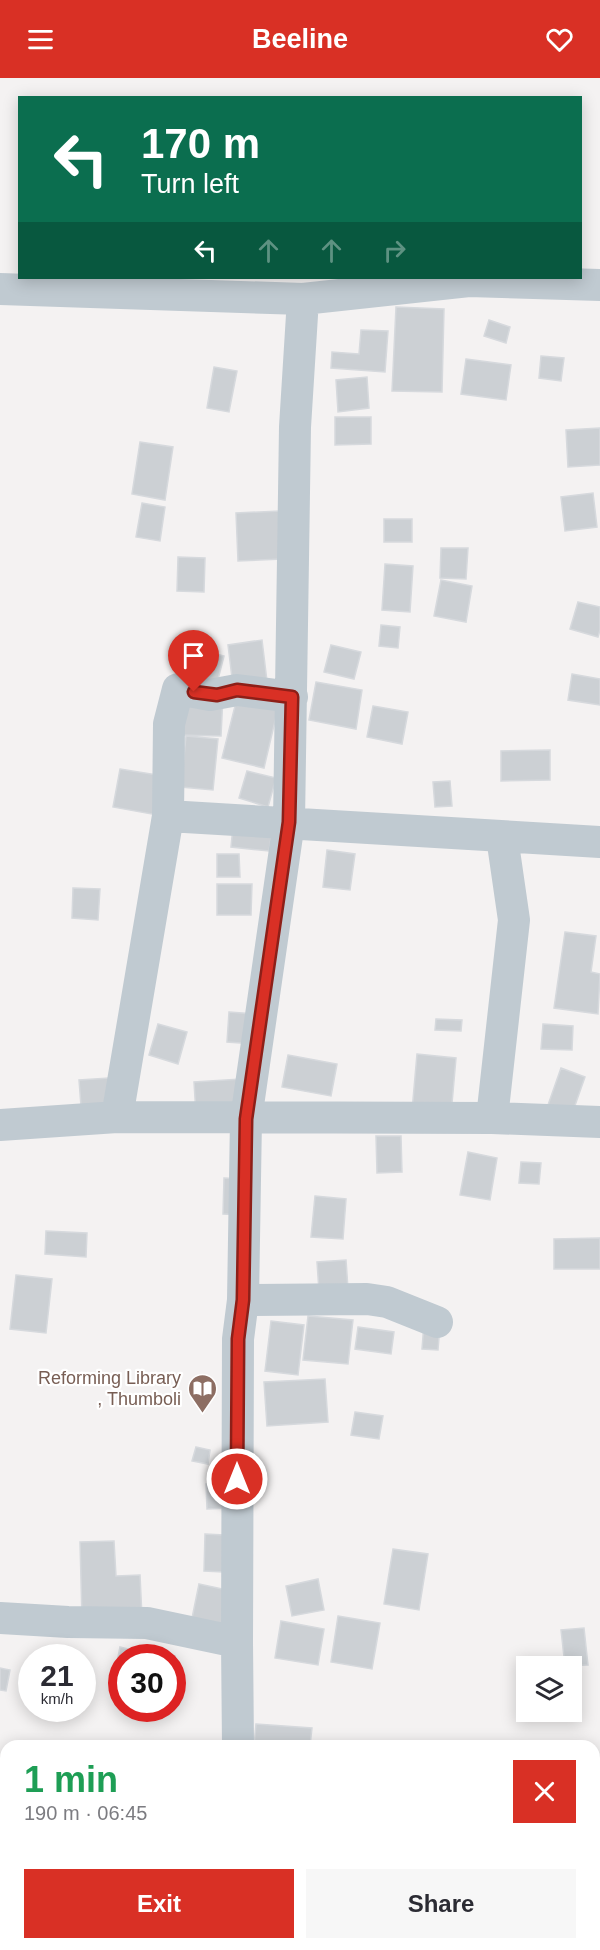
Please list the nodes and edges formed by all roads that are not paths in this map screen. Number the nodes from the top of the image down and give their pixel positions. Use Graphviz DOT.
graph roads {
  1 [pos="600,285"];
  2 [pos="0,289"];
  3 [pos="303,299"];
  4 [pos="292,697"];
  5 [pos="168,816"];
  6 [pos="289,822"];
  7 [pos="502,837"];
  8 [pos="600,842"];
  9 [pos="117,1118"];
  10 [pos="492,1118"];
  11 [pos="246,1119"];
  12 [pos="600,1122"];
  13 [pos="0,1125"];
  14 [pos="243,1300"];
  15 [pos="437,1322"];
  16 [pos="0,1618"];
  17 [pos="237,1642"];
  18 [pos="238,1740"];
  1 -- 3 [label="street"];
  2 -- 3 [label="street"];
  3 -- 4 [label="street"];
  4 -- 5 [label="street"];
  4 -- 6 [label="street"];
  5 -- 6 [label="street"];
  5 -- 9 [label="street"];
  6 -- 7 [label="street"];
  6 -- 11 [label="street"];
  7 -- 8 [label="street"];
  7 -- 10 [label="street"];
  9 -- 11 [label="street"];
  9 -- 13 [label="street"];
  10 -- 11 [label="street"];
  10 -- 12 [label="street"];
  11 -- 14 [label="street"];
  14 -- 15 [label="street"];
  14 -- 17 [label="street"];
  16 -- 17 [label="street"];
  17 -- 18 [label="street"];
}
